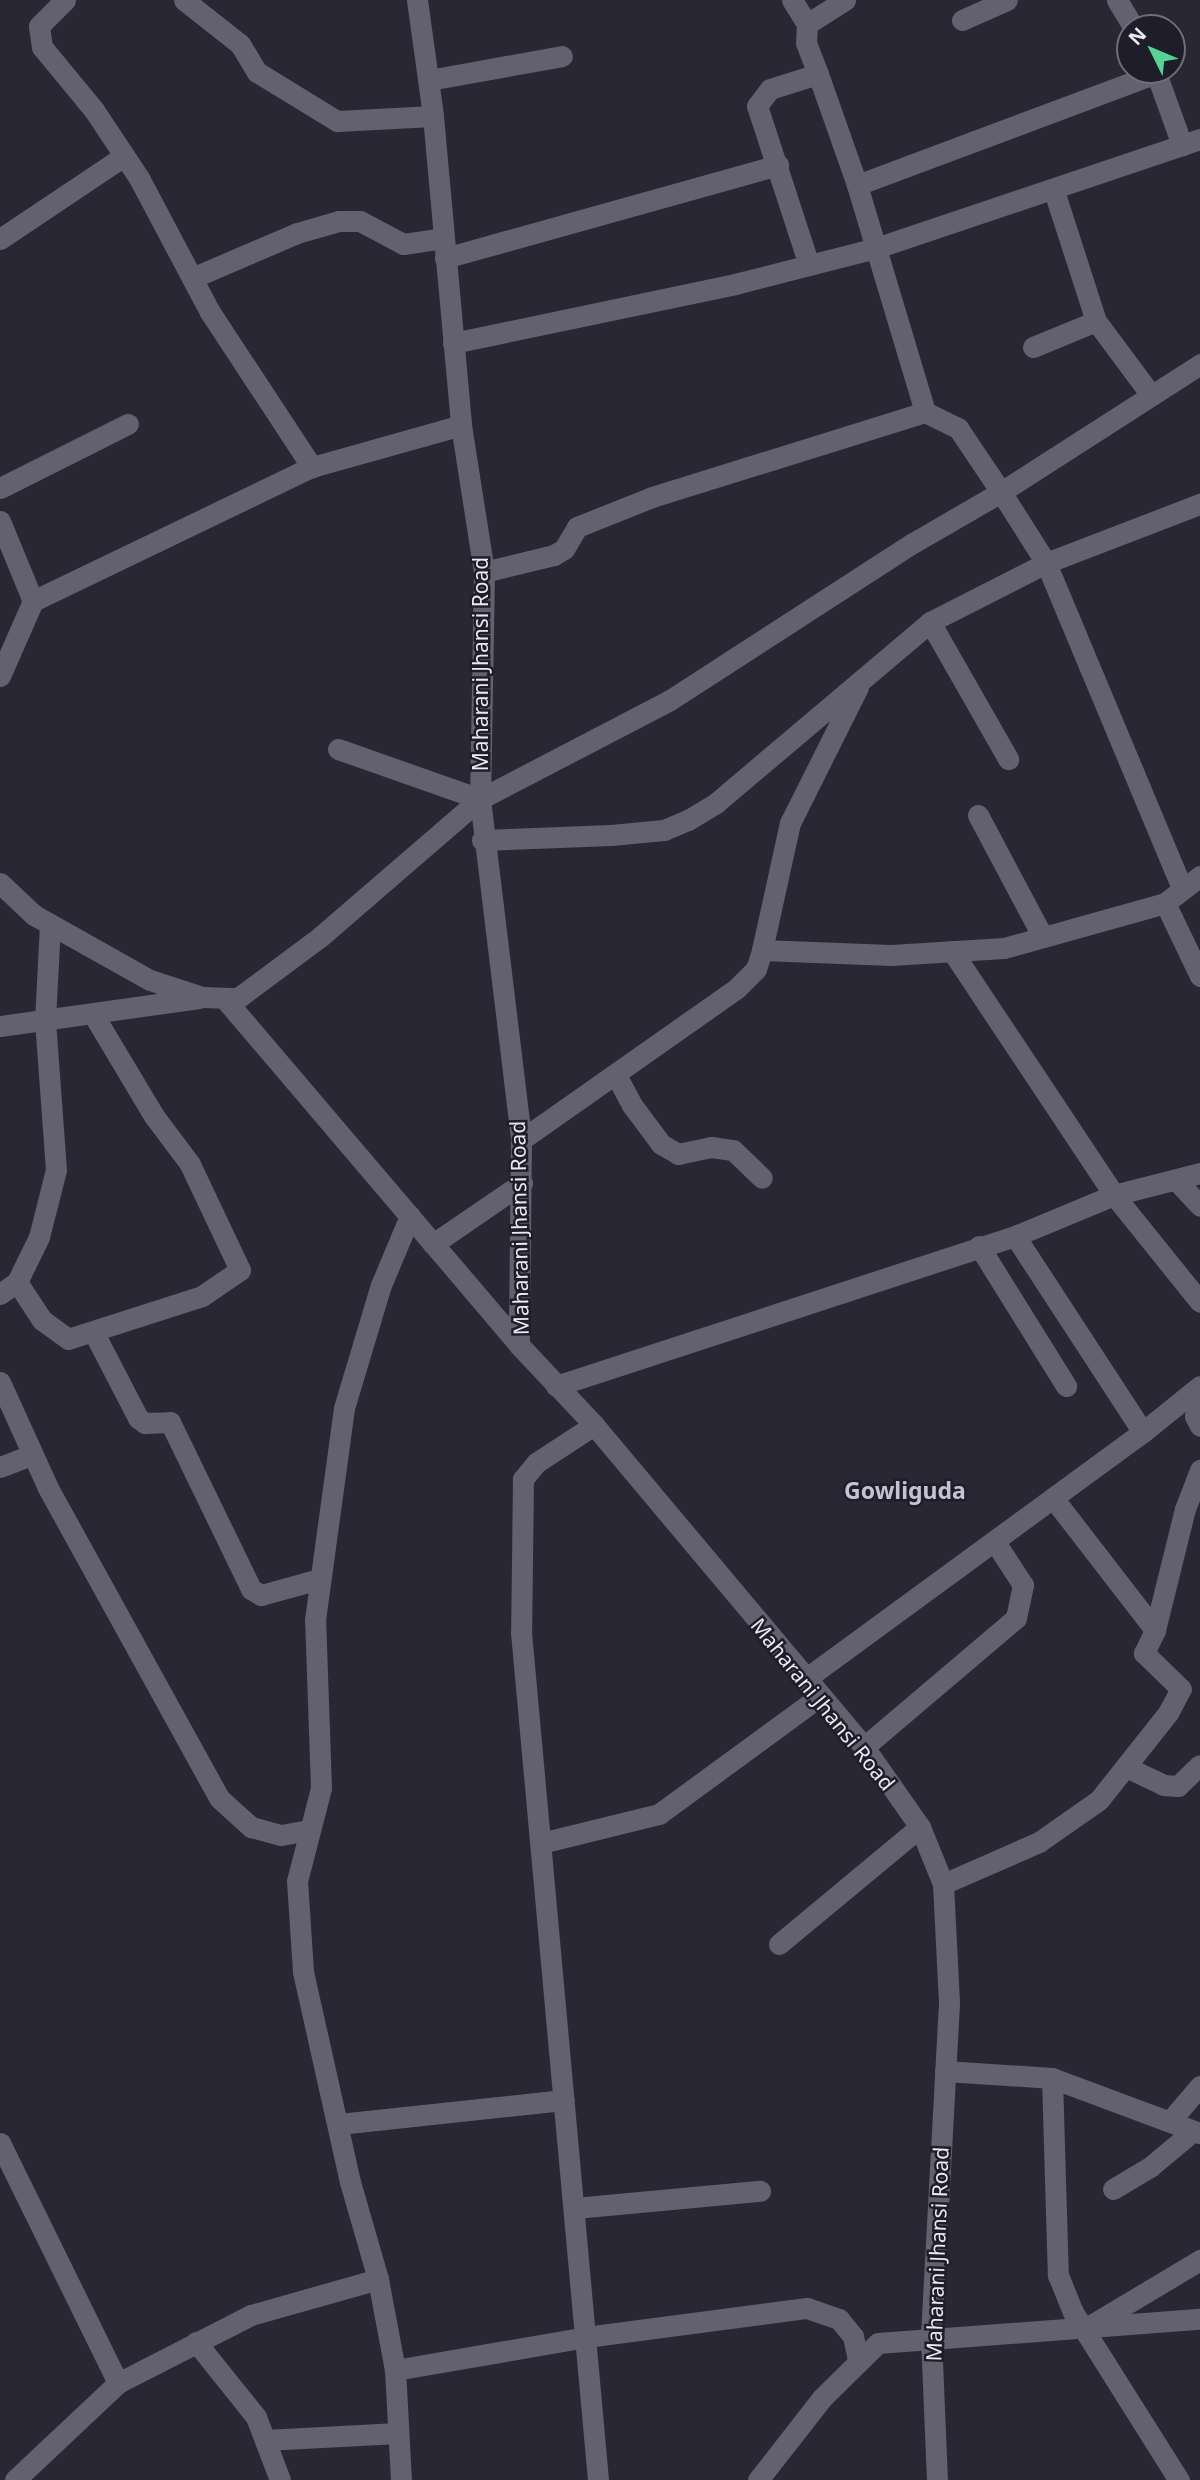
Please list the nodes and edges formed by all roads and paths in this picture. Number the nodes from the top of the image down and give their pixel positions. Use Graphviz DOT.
graph roads {
  1 [pos="65,0"];
  2 [pos="184,0"];
  3 [pos="417,0"];
  4 [pos="792,0"];
  5 [pos="1007,0"];
  6 [pos="842,1"];
  7 [pos="962,20"];
  8 [pos="807,24"];
  9 [pos="562,56"];
  10 [pos="818,74"];
  11 [pos="429,80"];
  12 [pos="1122,84"];
  13 [pos="1162,84"];
  14 [pos="433,117"];
  15 [pos="1191,142"];
  16 [pos="124,156"];
  17 [pos="778,165"];
  18 [pos="857,185"];
  19 [pos="1054,191"];
  20 [pos="0,239"];
  21 [pos="444,248"];
  22 [pos="876,248"];
  23 [pos="809,265"];
  24 [pos="192,278"];
  25 [pos="1096,321"];
  26 [pos="453,343"];
  27 [pos="1033,347"];
  28 [pos="1200,364"];
  29 [pos="1151,395"];
  30 [pos="925,412"];
  31 [pos="128,424"];
  32 [pos="461,425"];
  33 [pos="312,467"];
  34 [pos="0,488"];
  35 [pos="1001,492"];
  36 [pos="1200,504"];
  37 [pos="0,521"];
  38 [pos="1046,563"];
  39 [pos="484,572"];
  40 [pos="33,601"];
  41 [pos="930,622"];
  42 [pos="0,676"];
  43 [pos="862,679"];
  44 [pos="338,750"];
  45 [pos="1008,759"];
  46 [pos="480,799"];
  47 [pos="978,815"];
  48 [pos="482,840"];
  49 [pos="1191,882"];
  50 [pos="0,883"];
  51 [pos="1165,903"];
  52 [pos="50,924"];
  53 [pos="1043,937"];
  54 [pos="762,950"];
  55 [pos="952,951"];
  56 [pos="1200,976"];
  57 [pos="201,997"];
  58 [pos="225,998"];
  59 [pos="93,1014"];
  60 [pos="45,1020"];
  61 [pos="0,1026"];
  62 [pos="617,1075"];
  63 [pos="521,1140"];
  64 [pos="1200,1173"];
  65 [pos="762,1178"];
  66 [pos="1177,1181"];
  67 [pos="522,1183"];
  68 [pos="1114,1195"];
  69 [pos="1200,1206"];
  70 [pos="410,1216"];
  71 [pos="1016,1236"];
  72 [pos="433,1244"];
  73 [pos="979,1246"];
  74 [pos="9,1288"];
  75 [pos="1200,1302"];
  76 [pos="94,1333"];
  77 [pos="519,1345"];
  78 [pos="0,1382"];
  79 [pos="1200,1385"];
  80 [pos="556,1386"];
  81 [pos="1066,1386"];
  82 [pos="1200,1404"];
  83 [pos="594,1425"];
  84 [pos="1200,1426"];
  85 [pos="1143,1432"];
  86 [pos="32,1455"];
  87 [pos="0,1467"];
  88 [pos="1200,1470"];
  89 [pos="1054,1498"];
  90 [pos="995,1542"];
  91 [pos="319,1578"];
  92 [pos="1155,1630"];
  93 [pos="804,1680"];
  94 [pos="820,1696"];
  95 [pos="864,1747"];
  96 [pos="1200,1765"];
  97 [pos="1126,1767"];
  98 [pos="920,1827"];
  99 [pos="310,1830"];
  100 [pos="541,1843"];
  101 [pos="943,1884"];
  102 [pos="779,1944"];
  103 [pos="946,2071"];
  104 [pos="1052,2077"];
  105 [pos="1200,2086"];
  106 [pos="564,2100"];
  107 [pos="1170,2121"];
  108 [pos="339,2124"];
  109 [pos="1196,2133"];
  110 [pos="0,2143"];
  111 [pos="1113,2189"];
  112 [pos="760,2191"];
  113 [pos="575,2208"];
  114 [pos="1200,2259"];
  115 [pos="378,2279"];
  116 [pos="1200,2319"];
  117 [pos="1083,2330"];
  118 [pos="931,2336"];
  119 [pos="586,2337"];
  120 [pos="196,2342"];
  121 [pos="858,2359"];
  122 [pos="395,2371"];
  123 [pos="118,2383"];
  124 [pos="398,2434"];
  125 [pos="265,2440"];
  126 [pos="15,2480"];
  127 [pos="280,2480"];
  128 [pos="401,2480"];
  129 [pos="598,2480"];
  130 [pos="758,2480"];
  131 [pos="937,2480"];
  132 [pos="1179,2480"];
  1 -- 16 [label="street"];
  2 -- 14 [label="street"];
  3 -- 11 [label="street, Maharani Jhansi Road"];
  4 -- 8 [label="street"];
  5 -- 7 [label="street"];
  6 -- 8 [label="street"];
  8 -- 10 [label="street"];
  9 -- 11 [label="street"];
  10 -- 17 [label="street"];
  10 -- 18 [label="street"];
  11 -- 14 [label="street, Maharani Jhansi Road"];
  12 -- 18 [label="street"];
  13 -- 15 [label="street"];
  14 -- 21 [label="street, Maharani Jhansi Road"];
  15 -- 19 [label="street"];
  16 -- 20 [label="street"];
  16 -- 24 [label="street"];
  17 -- 21 [label="street"];
  17 -- 23 [label="street"];
  18 -- 22 [label="street"];
  19 -- 22 [label="street"];
  19 -- 25 [label="street"];
  21 -- 24 [label="street"];
  21 -- 26 [label="street, Maharani Jhansi Road"];
  22 -- 23 [label="street"];
  22 -- 30 [label="street"];
  23 -- 26 [label="street"];
  24 -- 33 [label="street"];
  25 -- 27 [label="street"];
  25 -- 29 [label="street"];
  26 -- 32 [label="street, Maharani Jhansi Road"];
  28 -- 29 [label="street"];
  29 -- 35 [label="street"];
  30 -- 35 [label="street"];
  30 -- 39 [label="street"];
  31 -- 34 [label="street"];
  32 -- 33 [label="street"];
  32 -- 39 [label="street, Maharani Jhansi Road"];
  33 -- 40 [label="street"];
  35 -- 38 [label="street"];
  35 -- 46 [label="street"];
  36 -- 38 [label="street"];
  37 -- 40 [label="street"];
  38 -- 41 [label="street"];
  38 -- 49 [label="street"];
  39 -- 46 [label="street, Maharani Jhansi Road"];
  40 -- 42 [label="street"];
  41 -- 43 [label="street"];
  41 -- 45 [label="street"];
  43 -- 48 [label="street"];
  43 -- 54 [label="street"];
  44 -- 46 [label="street"];
  46 -- 48 [label="street, Maharani Jhansi Road"];
  46 -- 58 [label="street"];
  47 -- 53 [label="street"];
  48 -- 63 [label="street, Maharani Jhansi Road"];
  49 -- 51 [label="street"];
  50 -- 52 [label="street"];
  51 -- 53 [label="street"];
  51 -- 56 [label="street"];
  52 -- 57 [label="street"];
  52 -- 60 [label="street"];
  53 -- 55 [label="street"];
  54 -- 55 [label="street"];
  54 -- 62 [label="street"];
  55 -- 68 [label="street"];
  57 -- 58 [label="street"];
  57 -- 59 [label="street"];
  58 -- 70 [label="street"];
  59 -- 60 [label="street"];
  59 -- 76 [label="street"];
  60 -- 61 [label="street"];
  60 -- 74 [label="street"];
  62 -- 63 [label="street"];
  62 -- 65 [label="street"];
  63 -- 67 [label="street, Maharani Jhansi Road"];
  64 -- 66 [label="street"];
  66 -- 68 [label="street"];
  66 -- 69 [label="street"];
  67 -- 72 [label="street"];
  67 -- 77 [label="street, Maharani Jhansi Road"];
  68 -- 71 [label="street"];
  68 -- 75 [label="street"];
  70 -- 72 [label="street"];
  70 -- 91 [label="street"];
  71 -- 73 [label="street"];
  71 -- 85 [label="street"];
  72 -- 77 [label="street"];
  73 -- 80 [label="street"];
  73 -- 81 [label="street"];
  74 -- 76 [label="street"];
  76 -- 91 [label="street"];
  77 -- 80 [label="street, Maharani Jhansi Road"];
  78 -- 86 [label="street"];
  79 -- 85 [label="street"];
  80 -- 83 [label="street, Maharani Jhansi Road"];
  82 -- 84 [label="street"];
  83 -- 93 [label="street, Maharani Jhansi Road"];
  83 -- 100 [label="street"];
  85 -- 89 [label="street"];
  86 -- 87 [label="street"];
  86 -- 99 [label="street"];
  88 -- 92 [label="street"];
  89 -- 90 [label="street"];
  89 -- 92 [label="street"];
  90 -- 93 [label="street"];
  90 -- 95 [label="street"];
  91 -- 99 [label="street"];
  92 -- 97 [label="street"];
  93 -- 94 [label="street, Maharani Jhansi Road"];
  94 -- 95 [label="street, Maharani Jhansi Road"];
  94 -- 100 [label="street"];
  95 -- 98 [label="street, Maharani Jhansi Road"];
  96 -- 97 [label="street"];
  97 -- 101 [label="street"];
  98 -- 101 [label="street, Maharani Jhansi Road"];
  98 -- 102 [label="street"];
  99 -- 108 [label="street"];
  100 -- 106 [label="street"];
  101 -- 103 [label="street, Maharani Jhansi Road"];
  103 -- 104 [label="street"];
  103 -- 118 [label="street, Maharani Jhansi Road"];
  104 -- 107 [label="street"];
  104 -- 117 [label="street"];
  105 -- 107 [label="street"];
  106 -- 108 [label="street"];
  106 -- 113 [label="street"];
  107 -- 109 [label="street"];
  108 -- 115 [label="street"];
  109 -- 111 [label="street"];
  110 -- 123 [label="street"];
  112 -- 113 [label="street"];
  113 -- 119 [label="street"];
  114 -- 117 [label="street"];
  115 -- 120 [label="street"];
  115 -- 122 [label="street"];
  116 -- 117 [label="street"];
  117 -- 118 [label="street"];
  117 -- 132 [label="street"];
  118 -- 121 [label="street"];
  118 -- 131 [label="street, Maharani Jhansi Road"];
  119 -- 121 [label="street"];
  119 -- 122 [label="street"];
  119 -- 129 [label="street"];
  120 -- 123 [label="street"];
  120 -- 125 [label="street"];
  121 -- 130 [label="street"];
  122 -- 124 [label="street"];
  123 -- 126 [label="street"];
  124 -- 125 [label="street"];
  124 -- 128 [label="street"];
  125 -- 127 [label="street"];
}
